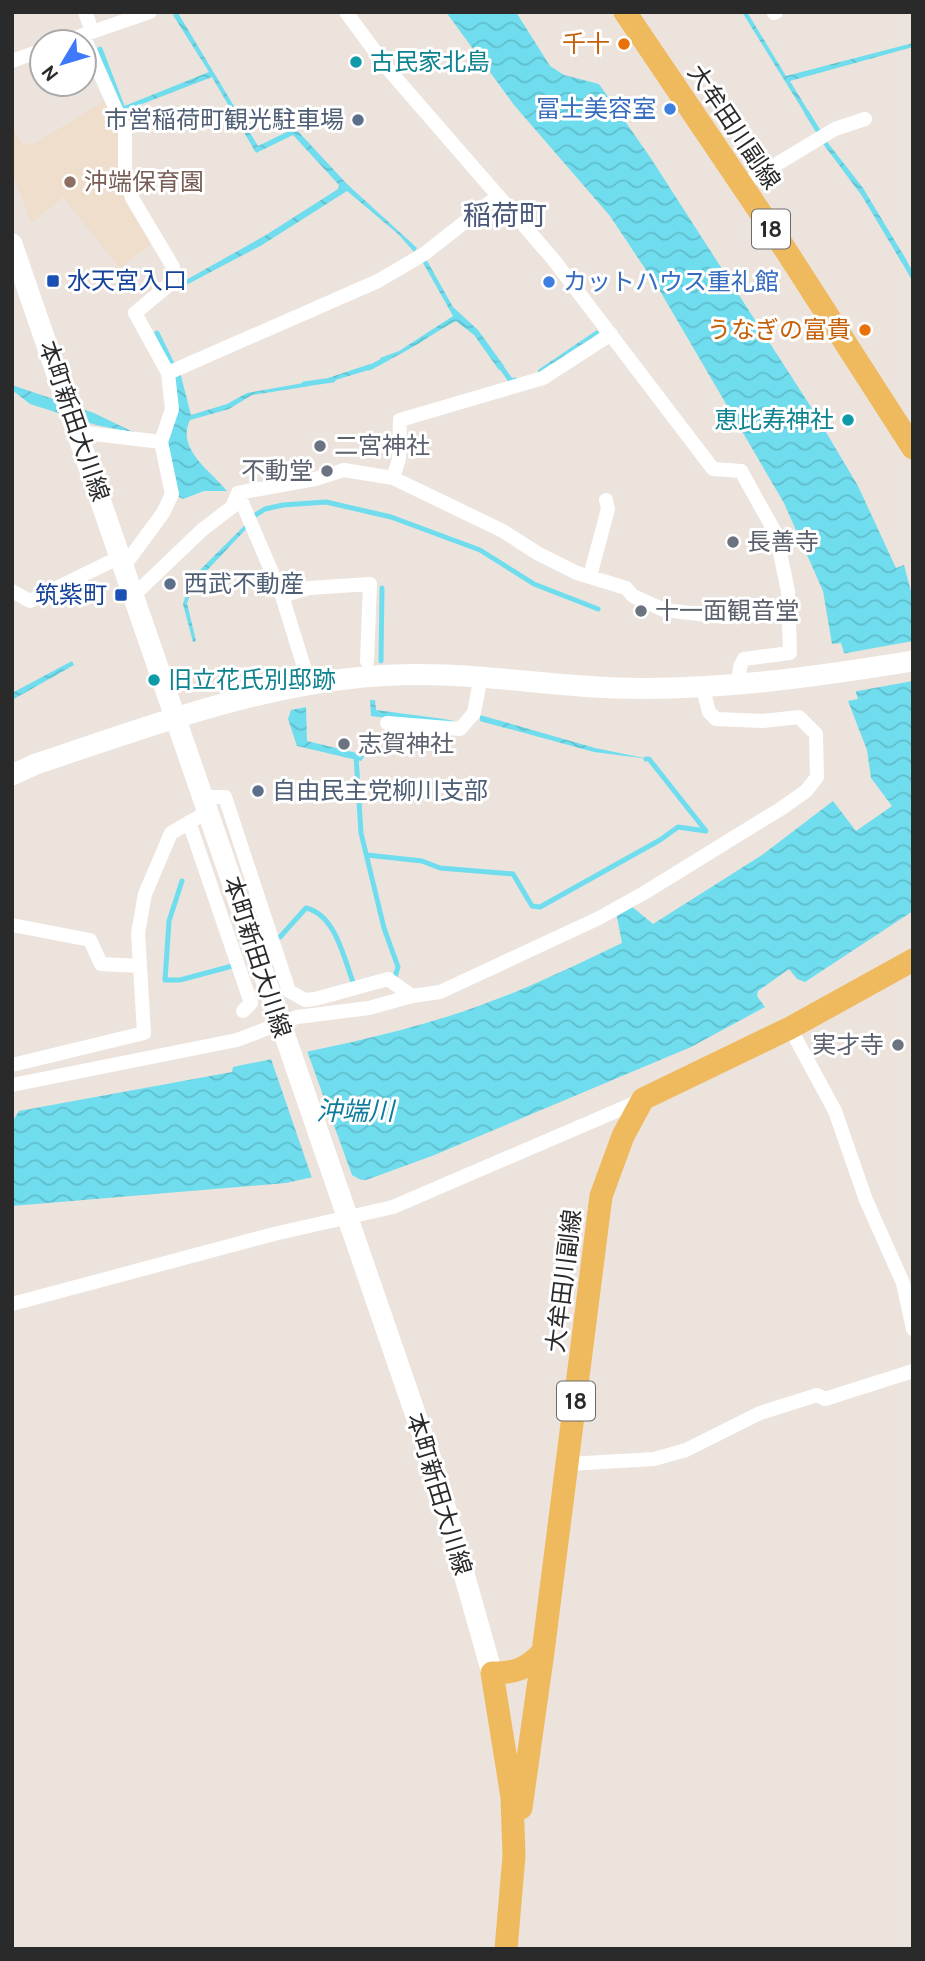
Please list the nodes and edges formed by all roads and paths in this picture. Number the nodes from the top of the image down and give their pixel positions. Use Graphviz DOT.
graph roads {
  1 [pos="150,12"];
  2 [pos="346,12"];
  3 [pos="625,12"];
  4 [pos="98,29"];
  5 [pos="98,61"];
  6 [pos="865,119"];
  7 [pos="742,185"];
  8 [pos="498,196"];
  9 [pos="12,244"];
  10 [pos="611,334"];
  11 [pos="174,370"];
  12 [pos="78,432"];
  13 [pos="161,442"];
  14 [pos="913,447"];
  15 [pos="393,478"];
  16 [pos="238,493"];
  17 [pos="606,500"];
  18 [pos="122,561"];
  19 [pos="590,576"];
  20 [pos="12,591"];
  21 [pos="133,596"];
  22 [pos="282,596"];
  23 [pos="787,611"];
  24 [pos="367,661"];
  25 [pos="913,661"];
  26 [pos="481,676"];
  27 [pos="309,683"];
  28 [pos="738,685"];
  29 [pos="703,689"];
  30 [pos="176,718"];
  31 [pos="387,723"];
  32 [pos="12,775"];
  33 [pos="206,804"];
  34 [pos="188,822"];
  35 [pos="12,925"];
  36 [pos="913,960"];
  37 [pos="140,966"];
  38 [pos="412,996"];
  39 [pos="243,1011"];
  40 [pos="281,1028"];
  41 [pos="790,1028"];
  42 [pos="126,1039"];
  43 [pos="12,1065"];
  44 [pos="77,1073"];
  45 [pos="12,1085"];
  46 [pos="643,1099"];
  47 [pos="346,1210"];
  48 [pos="12,1304"];
  49 [pos="913,1329"];
  50 [pos="913,1371"];
  51 [pos="568,1464"];
  52 [pos="543,1652"];
  53 [pos="492,1673"];
  54 [pos="514,1856"];
  55 [pos="506,1949"];
  1 -- 4 [label="street"];
  2 -- 8 [label="street"];
  3 -- 7 [label="main road, 大牟田川副線 / 18"];
  5 -- 11 [label="street"];
  6 -- 7 [label="street"];
  7 -- 14 [label="main road, 大牟田川副線 / 18"];
  8 -- 10 [label="street"];
  8 -- 11 [label="street"];
  9 -- 12 [label="main road, 本町新田大川線"];
  10 -- 15 [label="street"];
  10 -- 23 [label="street"];
  11 -- 13 [label="street"];
  12 -- 13 [label="street"];
  12 -- 18 [label="main road, 本町新田大川線"];
  13 -- 18 [label="street"];
  15 -- 16 [label="street"];
  15 -- 19 [label="street"];
  16 -- 21 [label="street"];
  16 -- 22 [label="street"];
  17 -- 19 [label="street"];
  18 -- 20 [label="street"];
  18 -- 21 [label="main road, 本町新田大川線"];
  19 -- 23 [label="street"];
  21 -- 30 [label="main road, 本町新田大川線"];
  22 -- 24 [label="street"];
  22 -- 27 [label="street"];
  23 -- 28 [label="street"];
  25 -- 28 [label="main road"];
  26 -- 27 [label="main road"];
  26 -- 29 [label="main road"];
  26 -- 31 [label="street"];
  27 -- 30 [label="main road"];
  28 -- 29 [label="main road"];
  29 -- 38 [label="street"];
  30 -- 32 [label="main road"];
  30 -- 33 [label="main road, 本町新田大川線"];
  33 -- 34 [label="street"];
  33 -- 38 [label="street"];
  33 -- 40 [label="main road, 本町新田大川線"];
  34 -- 37 [label="street"];
  34 -- 39 [label="street"];
  35 -- 37 [label="street"];
  36 -- 41 [label="main road"];
  37 -- 42 [label="street"];
  38 -- 40 [label="street"];
  40 -- 44 [label="street"];
  40 -- 47 [label="main road, 本町新田大川線"];
  41 -- 46 [label="main road"];
  41 -- 49 [label="street"];
  42 -- 43 [label="street"];
  42 -- 44 [label="street"];
  44 -- 45 [label="street"];
  46 -- 47 [label="street"];
  46 -- 51 [label="main road, 大牟田川副線 / 18"];
  47 -- 48 [label="street"];
  47 -- 53 [label="main road, 本町新田大川線"];
  50 -- 51 [label="street"];
  51 -- 52 [label="main road, 大牟田川副線 / 18"];
  52 -- 53 [label="main road"];
  52 -- 54 [label="main road, 大牟田川副線"];
  53 -- 54 [label="main road"];
  54 -- 55 [label="main road"];
}
